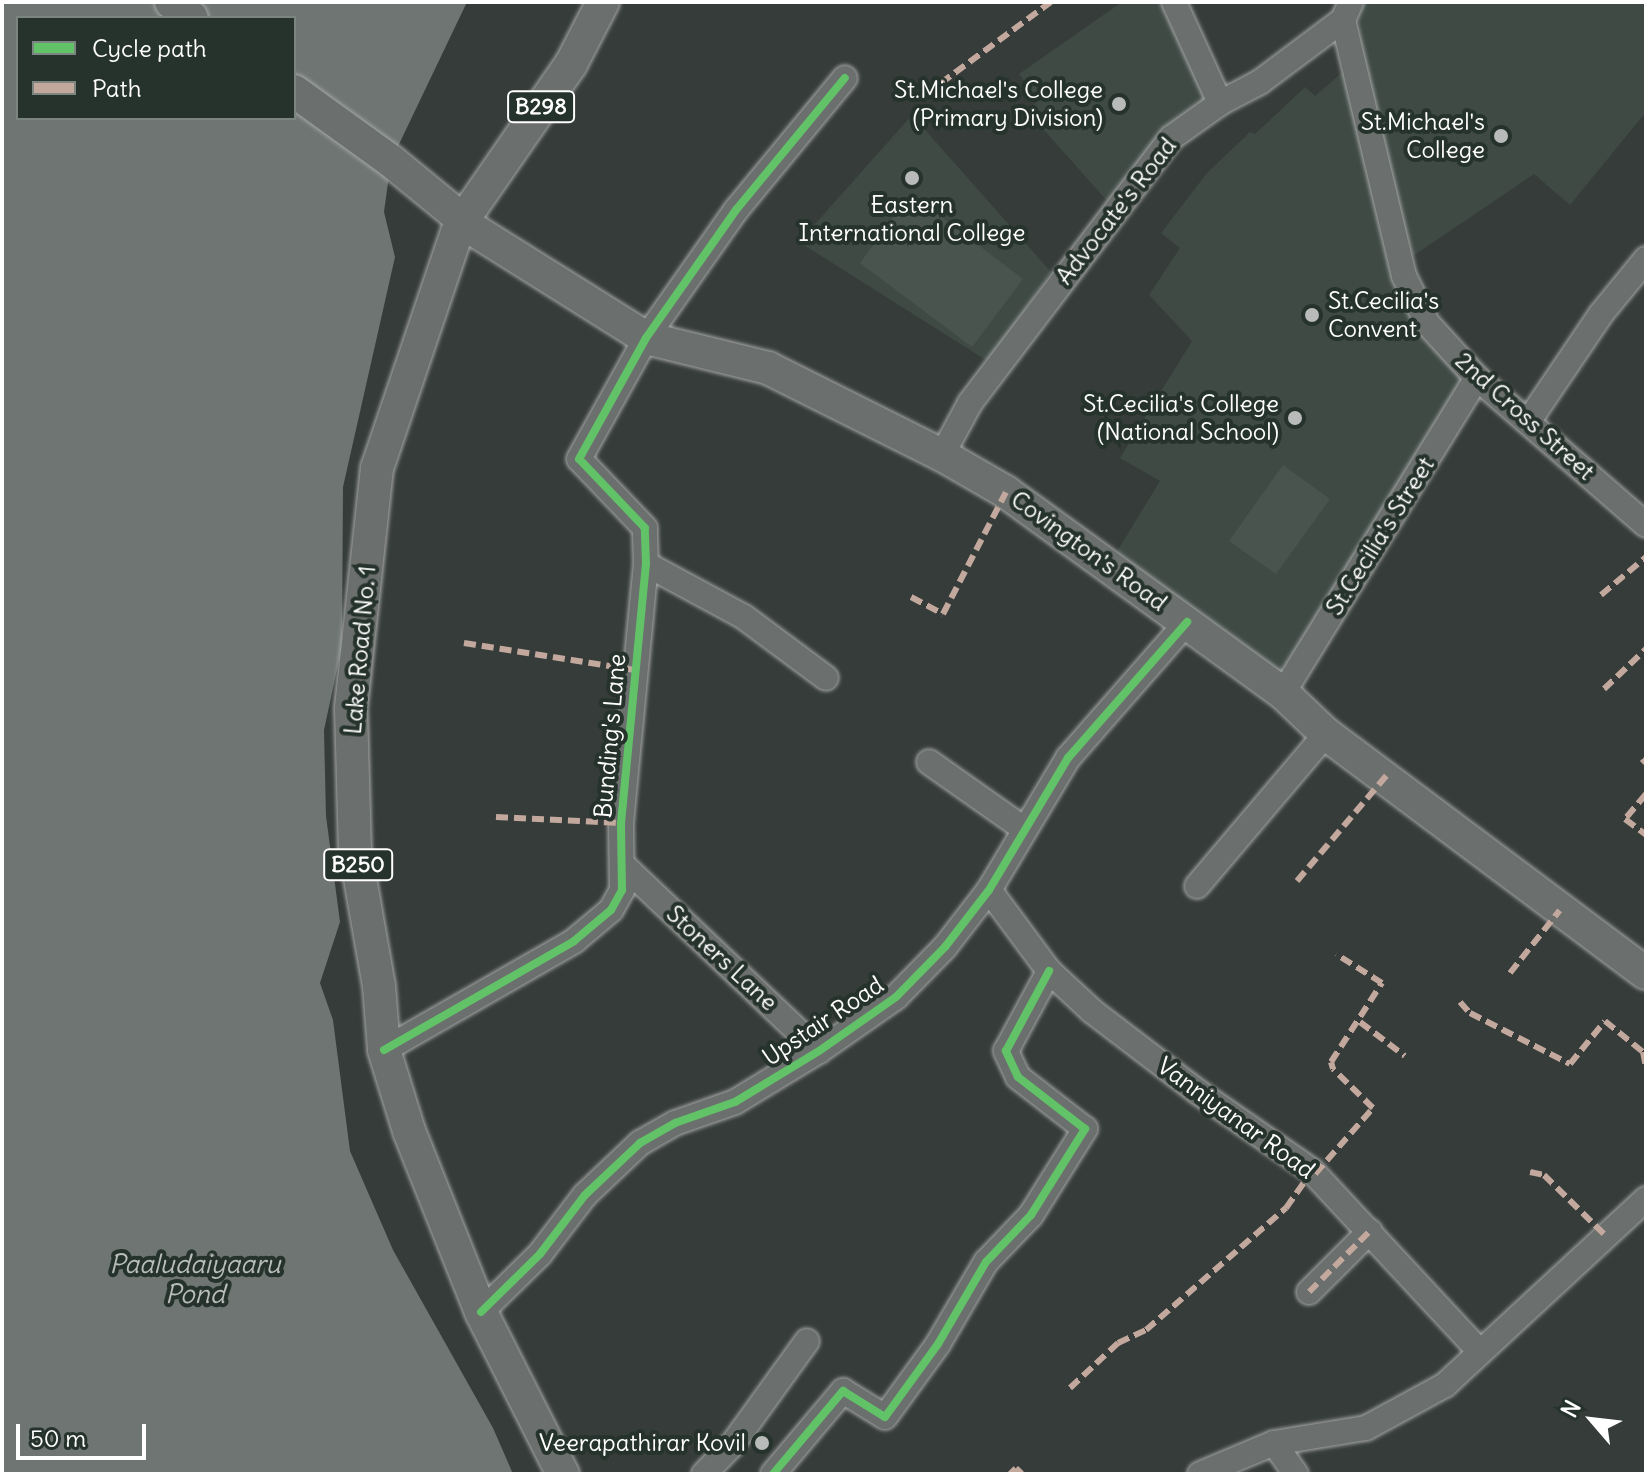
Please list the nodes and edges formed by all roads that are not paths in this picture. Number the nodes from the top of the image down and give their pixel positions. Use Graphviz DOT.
graph roads {
  1 [pos="171,2"];
  2 [pos="603,2"];
  3 [pos="1174,2"];
  4 [pos="1347,11"];
  5 [pos="189,16"];
  6 [pos="845,78"];
  7 [pos="296,92"];
  8 [pos="1220,103"];
  9 [pos="464,220"];
  10 [pos="1646,259"];
  11 [pos="646,338"];
  12 [pos="1477,378"];
  13 [pos="1528,422"];
  14 [pos="942,455"];
  15 [pos="1646,525"];
  16 [pos="646,564"];
  17 [pos="1187,622"];
  18 [pos="826,678"];
  19 [pos="1283,693"];
  20 [pos="1326,734"];
  21 [pos="929,762"];
  22 [pos="1024,829"];
  23 [pos="624,866"];
  24 [pos="1197,886"];
  25 [pos="989,890"];
  26 [pos="1049,971"];
  27 [pos="1646,973"];
  28 [pos="384,1050"];
  29 [pos="819,1051"];
  30 [pos="1646,1199"];
  31 [pos="1370,1231"];
  32 [pos="1309,1292"];
  33 [pos="481,1312"];
  34 [pos="807,1341"];
  35 [pos="1480,1352"];
  36 [pos="1274,1443"];
  37 [pos="563,1474"];
  38 [pos="704,1474"];
  39 [pos="773,1474"];
  40 [pos="1200,1474"];
  41 [pos="1296,1474"];
  1 -- 5 [label="main road"];
  2 -- 9 [label="main road, B298"];
  3 -- 8 [label="street"];
  4 -- 8 [label="street, Advocate's Road"];
  4 -- 12 [label="street, 2nd Cross Street"];
  6 -- 11 [label="street"];
  7 -- 9 [label="main road, Covington's Road"];
  8 -- 14 [label="street, Advocate's Road"];
  9 -- 11 [label="main road, Covington's Road"];
  9 -- 28 [label="main road, Lake Road No. 1 / B250"];
  10 -- 13 [label="street"];
  11 -- 14 [label="main road, Covington's Road"];
  11 -- 16 [label="street, Bunding's Lane"];
  12 -- 13 [label="street, 2nd Cross Street"];
  12 -- 19 [label="street, St.Cecilia's Street"];
  13 -- 15 [label="street, 2nd Cross Street"];
  14 -- 17 [label="main road, Covington's Road"];
  16 -- 18 [label="street"];
  16 -- 23 [label="street, Bunding's Lane"];
  17 -- 19 [label="main road, Covington's Road"];
  17 -- 22 [label="street, Upstair Road"];
  19 -- 20 [label="main road, Covington's Road"];
  20 -- 24 [label="street"];
  20 -- 27 [label="main road, Covington's Road"];
  21 -- 22 [label="street"];
  22 -- 25 [label="street, Upstair Road"];
  23 -- 28 [label="street, Bunding's Lane"];
  23 -- 29 [label="street, Stoners Lane"];
  25 -- 26 [label="street, Vanniyanar Road"];
  25 -- 29 [label="street, Upstair Road"];
  26 -- 31 [label="street, Vanniyanar Road"];
  26 -- 39 [label="street"];
  28 -- 33 [label="main road, Lake Road No. 1 / B250"];
  29 -- 33 [label="street, Upstair Road"];
  30 -- 35 [label="street"];
  31 -- 32 [label="street"];
  31 -- 35 [label="street, Vanniyanar Road"];
  33 -- 37 [label="main road, Lake Road No. 1 / B250"];
  34 -- 38 [label="street"];
  35 -- 36 [label="street"];
  36 -- 40 [label="street"];
  36 -- 41 [label="street"];
}
